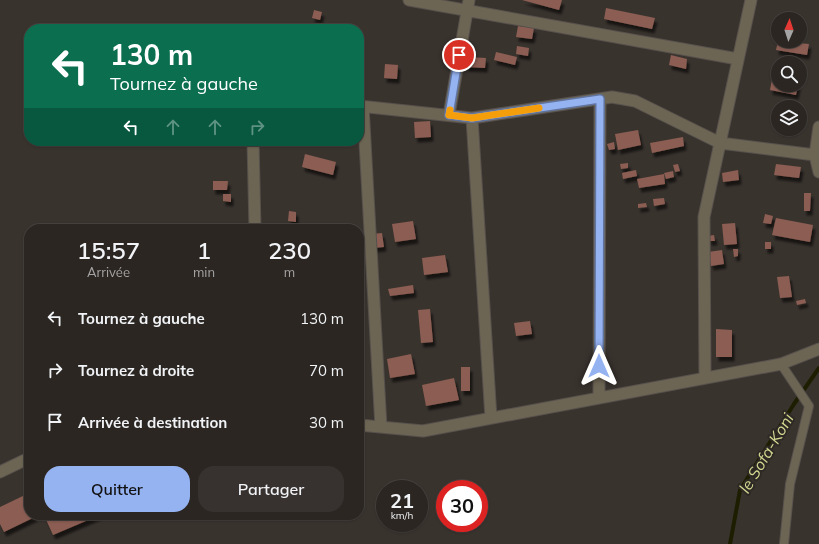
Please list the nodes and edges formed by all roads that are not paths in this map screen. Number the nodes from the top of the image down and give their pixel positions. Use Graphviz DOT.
graph roads {
  1 [pos="409,0"];
  2 [pos="751,0"];
  3 [pos="468,5"];
  4 [pos="738,59"];
  5 [pos="600,99"];
  6 [pos="364,106"];
  7 [pos="449,115"];
  8 [pos="472,118"];
  9 [pos="819,127"];
  10 [pos="720,143"];
  11 [pos="253,146"];
  12 [pos="363,146"];
  13 [pos="817,155"];
  14 [pos="819,172"];
  15 [pos="255,224"];
  16 [pos="819,349"];
  17 [pos="781,364"];
  18 [pos="705,378"];
  19 [pos="599,398"];
  20 [pos="491,418"];
  21 [pos="364,425"];
  22 [pos="381,427"];
  23 [pos="24,460"];
  24 [pos="0,472"];
  25 [pos="784,544"];
  1 -- 3 [label="street"];
  2 -- 4 [label="street"];
  3 -- 4 [label="street"];
  3 -- 7 [label="street"];
  4 -- 10 [label="street"];
  5 -- 8 [label="street"];
  5 -- 10 [label="street"];
  5 -- 19 [label="street"];
  6 -- 7 [label="street"];
  7 -- 8 [label="street"];
  8 -- 20 [label="street"];
  9 -- 13 [label="street"];
  10 -- 13 [label="street"];
  10 -- 18 [label="street"];
  11 -- 15 [label="street"];
  12 -- 22 [label="street"];
  13 -- 14 [label="street"];
  16 -- 17 [label="street"];
  17 -- 18 [label="street"];
  17 -- 25 [label="lane"];
  18 -- 19 [label="street"];
  19 -- 20 [label="street"];
  20 -- 22 [label="street"];
  21 -- 22 [label="street"];
  23 -- 24 [label="street"];
}
